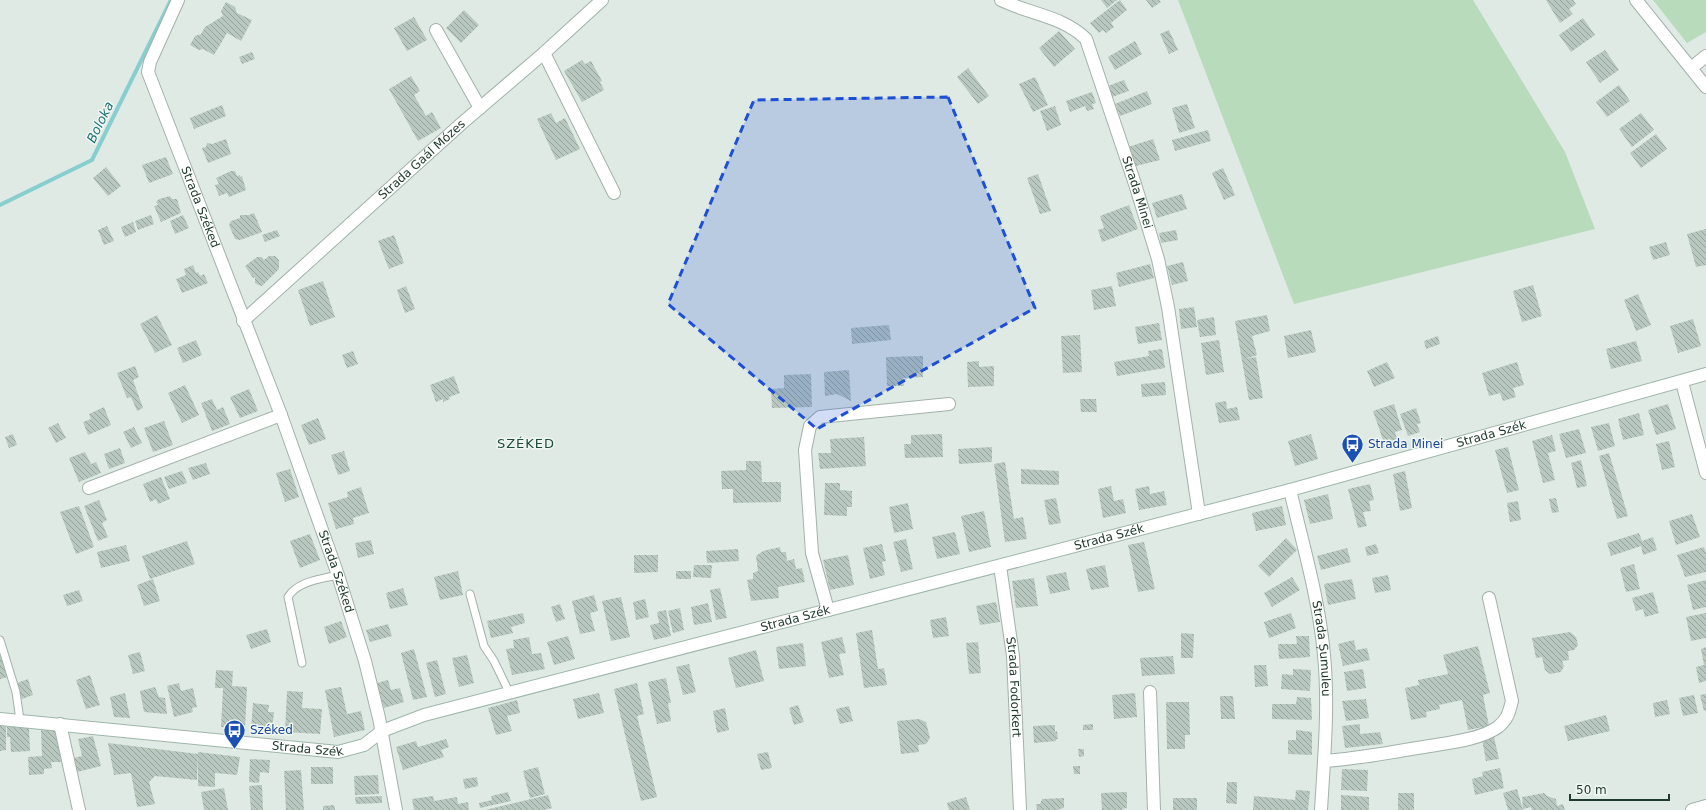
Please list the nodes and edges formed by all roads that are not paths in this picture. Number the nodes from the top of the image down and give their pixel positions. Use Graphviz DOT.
graph roads {
  1 [pos="178,0"];
  2 [pos="602,0"];
  3 [pos="1001,0"];
  4 [pos="1636,0"];
  5 [pos="436,30"];
  6 [pos="544,53"];
  7 [pos="1706,56"];
  8 [pos="1691,68"];
  9 [pos="1706,87"];
  10 [pos="480,108"];
  11 [pos="614,192"];
  12 [pos="243,321"];
  13 [pos="1706,374"];
  14 [pos="1682,382"];
  15 [pos="949,404"];
  16 [pos="281,415"];
  17 [pos="1706,473"];
  18 [pos="89,488"];
  19 [pos="1290,490"];
  20 [pos="1199,514"];
  21 [pos="1000,566"];
  22 [pos="338,575"];
  23 [pos="470,594"];
  24 [pos="1489,598"];
  25 [pos="828,610"];
  26 [pos="0,640"];
  27 [pos="302,663"];
  28 [pos="510,692"];
  29 [pos="1150,692"];
  30 [pos="0,719"];
  31 [pos="20,720"];
  32 [pos="60,724"];
  33 [pos="382,732"];
  34 [pos="1324,761"];
  35 [pos="1706,806"];
  36 [pos="79,810"];
  37 [pos="396,810"];
  38 [pos="1020,810"];
  39 [pos="1154,810"];
  40 [pos="1321,810"];
  41 [pos="1692,810"];
  1 -- 12 [label="street, Strada Széked"];
  2 -- 6 [label="street, Strada Gaál Mózes"];
  3 -- 20 [label="street, Strada Minei"];
  4 -- 8 [label="street"];
  5 -- 10 [label="street"];
  6 -- 10 [label="street, Strada Gaál Mózes"];
  6 -- 11 [label="street"];
  7 -- 8 [label="street"];
  8 -- 9 [label="street"];
  10 -- 12 [label="street, Strada Gaál Mózes"];
  12 -- 16 [label="street, Strada Széked"];
  13 -- 14 [label="street, Strada Szék"];
  14 -- 17 [label="street"];
  14 -- 19 [label="street, Strada Szék"];
  15 -- 25 [label="street"];
  16 -- 18 [label="street"];
  16 -- 22 [label="street, Strada Széked"];
  19 -- 20 [label="street, Strada Szék"];
  19 -- 34 [label="street, Strada Șumuleu"];
  20 -- 21 [label="street, Strada Szék"];
  21 -- 25 [label="street, Strada Szék"];
  21 -- 38 [label="street, Strada Fodorkert"];
  22 -- 27 [label="lane"];
  22 -- 33 [label="street, Strada Széked"];
  23 -- 28 [label="lane"];
  24 -- 34 [label="street"];
  25 -- 28 [label="street, Strada Szék"];
  26 -- 31 [label="lane"];
  28 -- 33 [label="street, Strada Szék"];
  29 -- 39 [label="street"];
  30 -- 31 [label="street, Strada Szék"];
  31 -- 32 [label="street, Strada Szék"];
  32 -- 33 [label="street, Strada Szék"];
  32 -- 36 [label="street"];
  33 -- 37 [label="street"];
  34 -- 40 [label="street, Strada Șumuleu"];
  35 -- 41 [label="street"];
}
